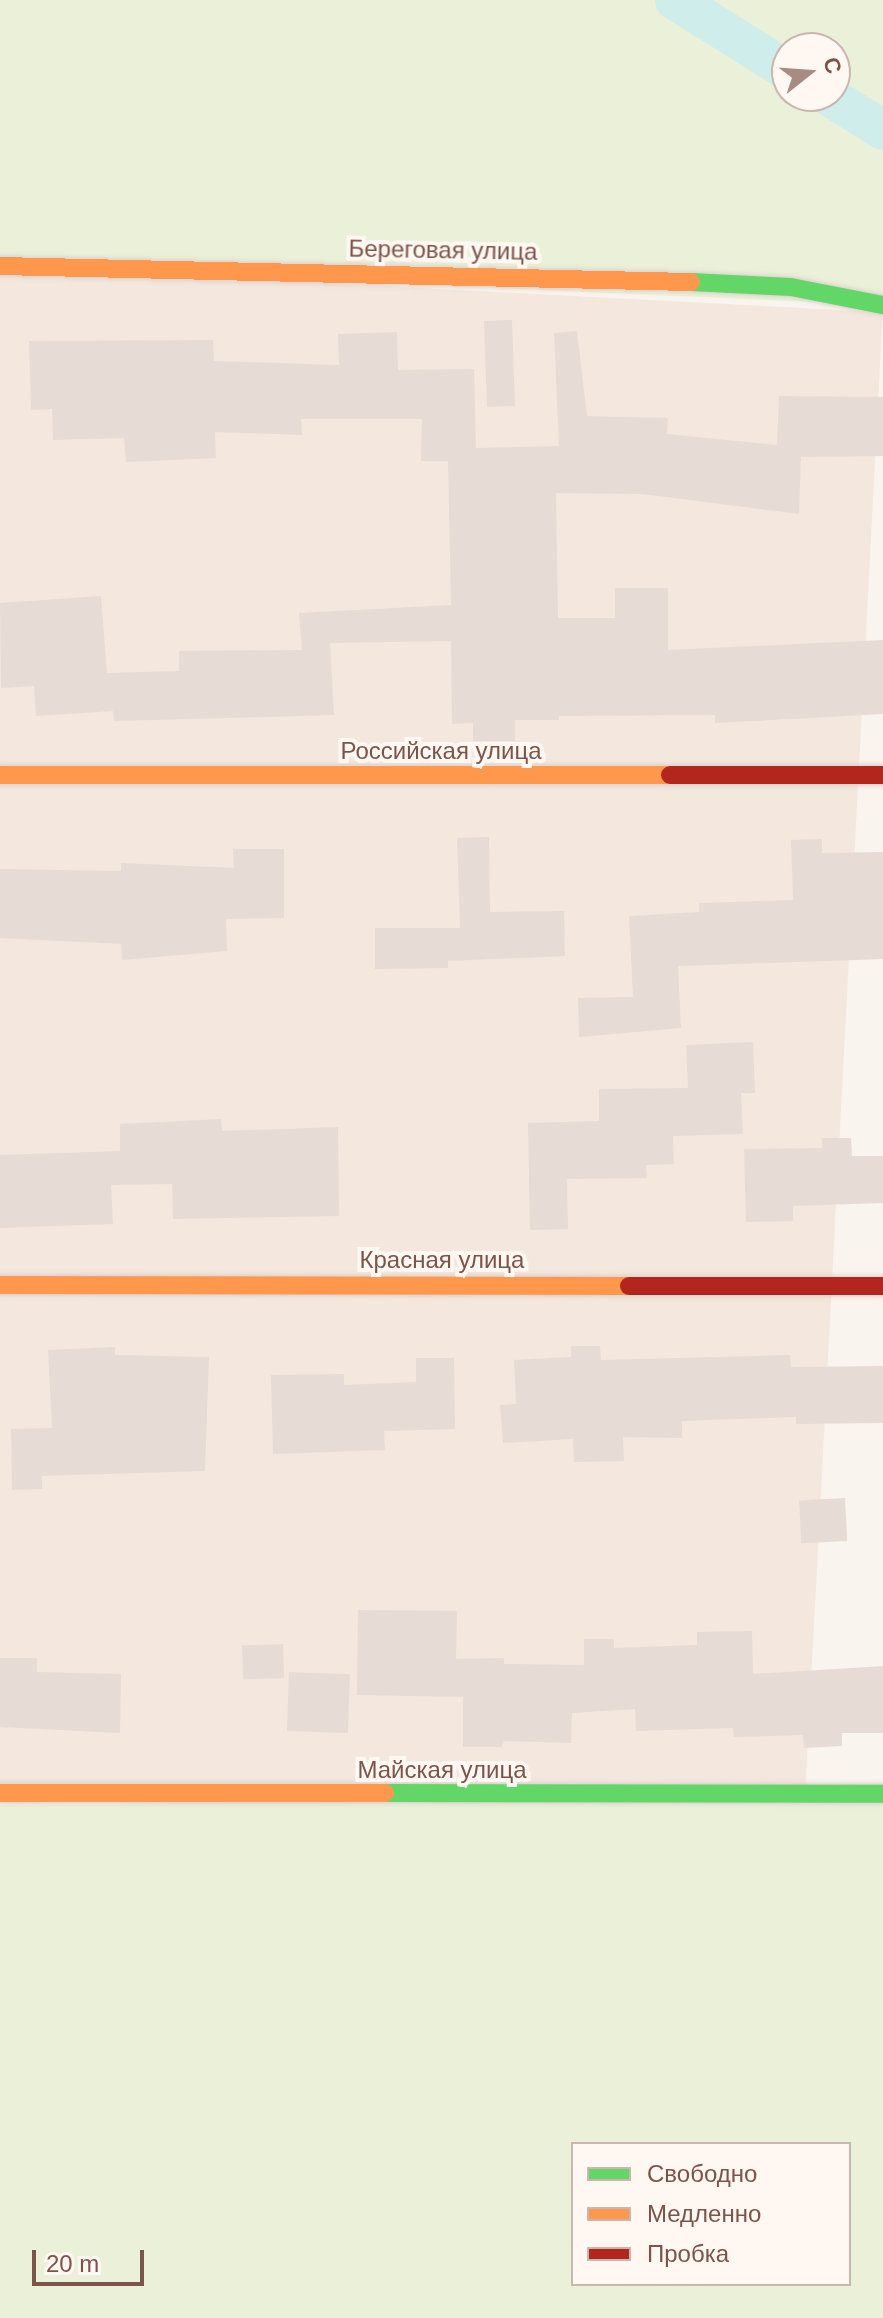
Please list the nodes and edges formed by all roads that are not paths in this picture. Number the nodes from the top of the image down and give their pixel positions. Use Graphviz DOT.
graph roads {
  1 [pos="0,266"];
  2 [pos="883,305"];
  3 [pos="0,775"];
  4 [pos="883,775"];
  5 [pos="0,1285"];
  6 [pos="883,1286"];
  7 [pos="0,1793"];
  8 [pos="883,1794"];
  1 -- 2 [label="street, Береговая улица"];
  3 -- 4 [label="street, Российская улица"];
  5 -- 6 [label="street, Красная улица"];
  7 -- 8 [label="street, Майская улица"];
}
